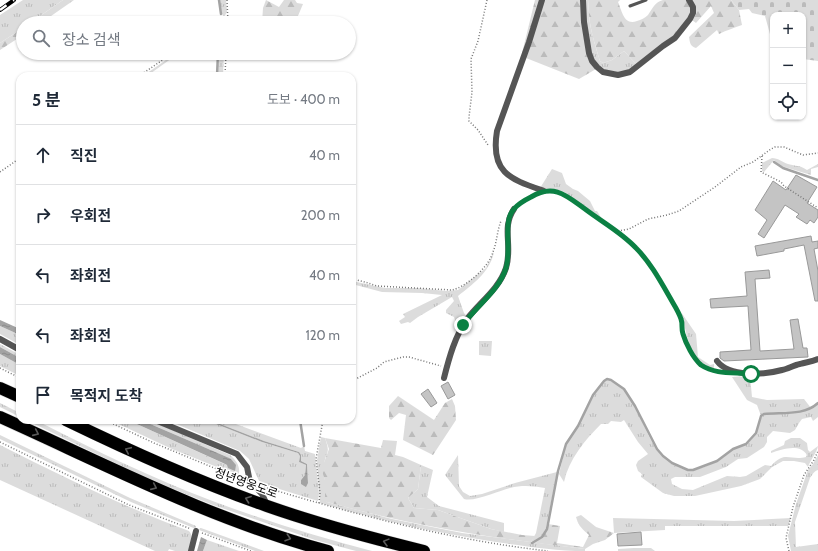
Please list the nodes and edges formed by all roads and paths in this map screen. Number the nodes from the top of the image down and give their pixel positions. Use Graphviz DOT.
graph roads {
  1 [pos="227,0"];
  2 [pos="487,0"];
  3 [pos="542,0"];
  4 [pos="583,0"];
  5 [pos="646,0"];
  6 [pos="689,0"];
  7 [pos="630,6"];
  8 [pos="228,16"];
  9 [pos="163,60"];
  10 [pos="226,60"];
  11 [pos="145,72"];
  12 [pos="225,72"];
  13 [pos="489,145"];
  14 [pos="818,153"];
  15 [pos="762,156"];
  16 [pos="16,161"];
  17 [pos="0,172"];
  18 [pos="544,191"];
  19 [pos="818,208"];
  20 [pos="514,209"];
  21 [pos="617,231"];
  22 [pos="356,280"];
  23 [pos="0,339"];
  24 [pos="16,348"];
  25 [pos="818,359"];
  26 [pos="717,361"];
  27 [pos="0,368"];
  28 [pos="446,368"];
  29 [pos="722,372"];
  30 [pos="16,376"];
  31 [pos="444,378"];
  32 [pos="356,379"];
  33 [pos="0,388"];
  34 [pos="16,395"];
  35 [pos="0,417"];
  36 [pos="74,424"];
  37 [pos="113,424"];
  38 [pos="165,424"];
  39 [pos="322,424"];
  40 [pos="0,442"];
  41 [pos="818,451"];
  42 [pos="250,482"];
  43 [pos="319,503"];
  44 [pos="267,506"];
  45 [pos="196,531"];
  46 [pos="191,551"];
  47 [pos="251,551"];
  48 [pos="328,551"];
  49 [pos="424,551"];
  50 [pos="548,551"];
  51 [pos="789,551"];
  1 -- 8 [label="path"];
  2 -- 13 [label="path"];
  3 -- 18 [label="street"];
  4 -- 6 [label="street"];
  5 -- 7 [label="lane"];
  9 -- 11 [label="path"];
  10 -- 12 [label="path"];
  14 -- 15 [label="path"];
  15 -- 19 [label="path"];
  15 -- 21 [label="path"];
  16 -- 17 [label="path"];
  18 -- 20 [label="path"];
  18 -- 21 [label="path"];
  20 -- 22 [label="path"];
  20 -- 28 [label="street"];
  21 -- 29 [label="path"];
  23 -- 24 [label="street"];
  25 -- 26 [label="street"];
  27 -- 30 [label="path"];
  28 -- 31 [label="street"];
  28 -- 32 [label="path"];
  33 -- 34 [label="highway"];
  35 -- 48 [label="highway, one-way"];
  44 -- 36 [label="highway, 청년영웅도로, one-way"];
  37 -- 42 [label="path"];
  38 -- 42 [label="street"];
  39 -- 43 [label="path"];
  40 -- 45 [label="path"];
  41 -- 51 [label="path"];
  42 -- 43 [label="path"];
  42 -- 44 [label="street"];
  43 -- 50 [label="path"];
  49 -- 44 [label="highway, 청년영웅도로, one-way"];
  45 -- 46 [label="street"];
  45 -- 47 [label="path"];
}
